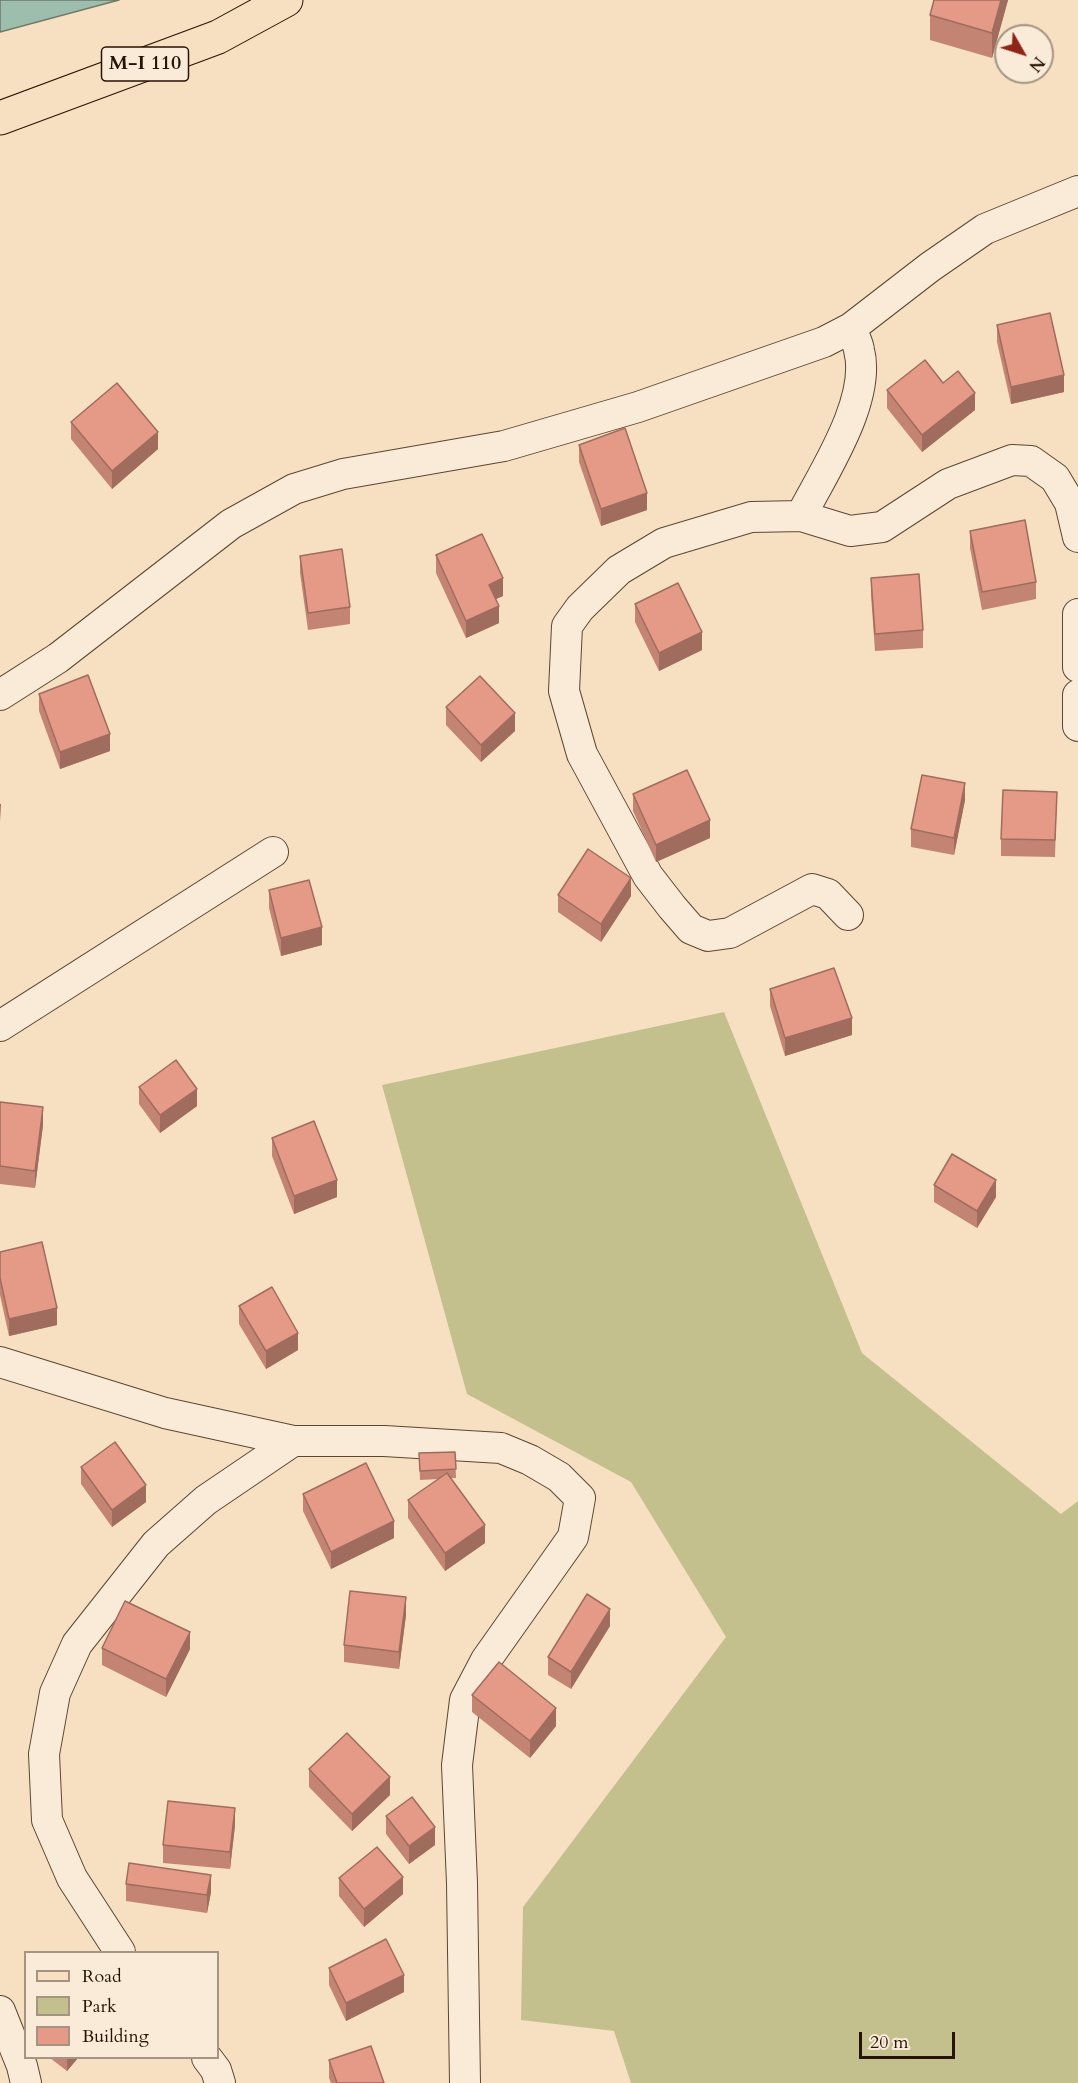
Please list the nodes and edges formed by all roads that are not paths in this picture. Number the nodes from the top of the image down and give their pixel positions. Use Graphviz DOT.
graph roads {
  1 [pos="286,0"];
  2 [pos="0,118"];
  3 [pos="1078,191"];
  4 [pos="851,328"];
  5 [pos="801,516"];
  6 [pos="1078,537"];
  7 [pos="1078,614"];
  8 [pos="1078,667"];
  9 [pos="0,695"];
  10 [pos="1078,695"];
  11 [pos="1078,726"];
  12 [pos="273,852"];
  13 [pos="848,915"];
  14 [pos="0,1026"];
  15 [pos="0,1362"];
  16 [pos="293,1441"];
  17 [pos="119,1951"];
  18 [pos="0,2011"];
  19 [pos="208,2059"];
  20 [pos="26,2083"];
  21 [pos="220,2083"];
  22 [pos="465,2083"];
  1 -- 2 [label="main road, M-I 110"];
  3 -- 4 [label="street"];
  4 -- 5 [label="street"];
  4 -- 9 [label="street"];
  5 -- 6 [label="street"];
  5 -- 13 [label="street"];
  7 -- 8 [label="street"];
  10 -- 11 [label="street"];
  12 -- 14 [label="street"];
  15 -- 16 [label="street"];
  16 -- 17 [label="street"];
  16 -- 22 [label="street"];
  18 -- 20 [label="street"];
  19 -- 21 [label="street"];
}
